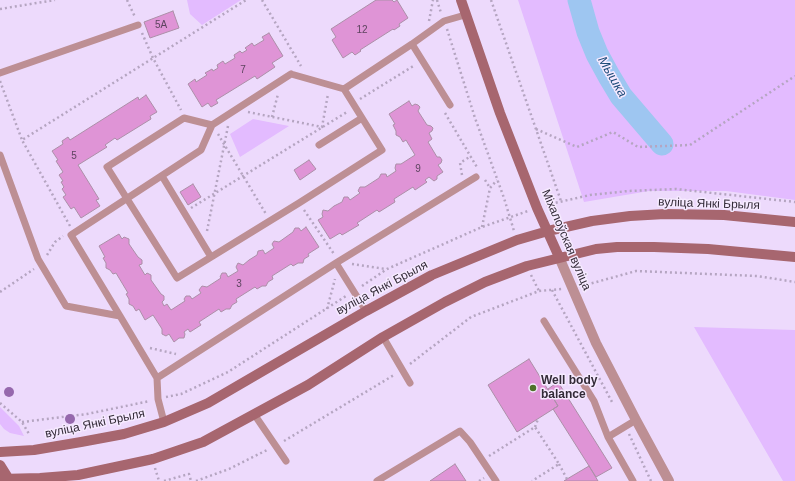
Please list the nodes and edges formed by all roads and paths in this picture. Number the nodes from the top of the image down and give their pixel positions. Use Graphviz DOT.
graph roads {
  1 [pos="55,0"];
  2 [pos="127,0"];
  3 [pos="246,0"];
  4 [pos="262,0"];
  5 [pos="432,0"];
  6 [pos="437,0"];
  7 [pos="461,0"];
  8 [pos="492,0"];
  9 [pos="0,9"];
  10 [pos="466,15"];
  11 [pos="444,21"];
  12 [pos="138,25"];
  13 [pos="428,26"];
  14 [pos="412,44"];
  15 [pos="153,58"];
  16 [pos="416,65"];
  17 [pos="0,73"];
  18 [pos="795,76"];
  19 [pos="300,77"];
  20 [pos="0,80"];
  21 [pos="281,81"];
  22 [pos="330,85"];
  23 [pos="344,89"];
  24 [pos="450,104"];
  25 [pos="354,105"];
  26 [pos="236,110"];
  27 [pos="444,110"];
  28 [pos="229,114"];
  29 [pos="272,117"];
  30 [pos="184,118"];
  31 [pos="362,118"];
  32 [pos="212,125"];
  33 [pos="322,128"];
  34 [pos="536,129"];
  35 [pos="22,140"];
  36 [pos="225,145"];
  37 [pos="319,145"];
  38 [pos="0,155"];
  39 [pos="471,156"];
  40 [pos="479,169"];
  41 [pos="162,176"];
  42 [pos="243,176"];
  43 [pos="479,176"];
  44 [pos="497,179"];
  45 [pos="460,180"];
  46 [pos="490,188"];
  47 [pos="214,193"];
  48 [pos="127,198"];
  49 [pos="795,202"];
  50 [pos="299,203"];
  51 [pos="184,213"];
  52 [pos="270,221"];
  53 [pos="795,222"];
  54 [pos="482,227"];
  55 [pos="548,231"];
  56 [pos="74,232"];
  57 [pos="517,240"];
  58 [pos="205,246"];
  59 [pos="211,257"];
  60 [pos="560,257"];
  61 [pos="795,257"];
  62 [pos="338,263"];
  63 [pos="527,266"];
  64 [pos="387,269"];
  65 [pos="795,282"];
  66 [pos="572,289"];
  67 [pos="552,290"];
  68 [pos="539,291"];
  69 [pos="326,309"];
  70 [pos="366,311"];
  71 [pos="120,316"];
  72 [pos="544,321"];
  73 [pos="384,337"];
  74 [pos="146,348"];
  75 [pos="174,360"];
  76 [pos="402,370"];
  77 [pos="158,378"];
  78 [pos="410,383"];
  79 [pos="158,399"];
  80 [pos="613,403"];
  81 [pos="0,404"];
  82 [pos="254,414"];
  83 [pos="538,419"];
  84 [pos="636,420"];
  85 [pos="22,422"];
  86 [pos="164,422"];
  87 [pos="626,426"];
  88 [pos="536,427"];
  89 [pos="29,434"];
  90 [pos="608,437"];
  91 [pos="276,446"];
  92 [pos="0,452"];
  93 [pos="482,460"];
  94 [pos="286,461"];
  95 [pos="559,464"];
  96 [pos="0,465"];
  97 [pos="74,478"];
  98 [pos="6,479"];
  99 [pos="568,479"];
  100 [pos="164,481"];
  101 [pos="191,481"];
  102 [pos="196,481"];
  103 [pos="377,481"];
  104 [pos="496,481"];
  105 [pos="532,481"];
  106 [pos="633,481"];
  107 [pos="651,481"];
  108 [pos="669,481"];
  1 -- 9 [label="path"];
  2 -- 12 [label="path"];
  3 -- 15 [label="path"];
  4 -- 19 [label="path"];
  5 -- 13 [label="path"];
  6 -- 11 [label="path"];
  7 -- 10 [label="main road, Міхалоўская вуліца"];
  8 -- 34 [label="path"];
  10 -- 11 [label="lane"];
  10 -- 55 [label="main road, Міхалоўская вуліца"];
  11 -- 14 [label="lane"];
  11 -- 44 [label="path"];
  12 -- 15 [label="path"];
  12 -- 17 [label="lane"];
  14 -- 23 [label="lane"];
  14 -- 24 [label="lane"];
  15 -- 30 [label="path"];
  15 -- 35 [label="path"];
  16 -- 25 [label="path"];
  18 -- 34 [label="path"];
  19 -- 21 [label="lane"];
  19 -- 22 [label="lane"];
  20 -- 35 [label="path"];
  21 -- 26 [label="lane"];
  21 -- 29 [label="path"];
  22 -- 23 [label="lane"];
  22 -- 33 [label="path"];
  23 -- 25 [label="lane"];
  25 -- 31 [label="lane"];
  25 -- 33 [label="path"];
  26 -- 28 [label="lane"];
  26 -- 29 [label="path"];
  27 -- 39 [label="path"];
  28 -- 32 [label="lane"];
  28 -- 36 [label="path"];
  29 -- 33 [label="path"];
  30 -- 32 [label="lane"];
  30 -- 48 [label="lane"];
  31 -- 37 [label="lane"];
  31 -- 50 [label="lane"];
  32 -- 36 [label="path"];
  32 -- 41 [label="lane"];
  33 -- 42 [label="path"];
  34 -- 49 [label="path"];
  35 -- 56 [label="path"];
  36 -- 42 [label="path"];
  36 -- 47 [label="path"];
  38 -- 71 [label="lane"];
  39 -- 40 [label="path"];
  39 -- 45 [label="path"];
  41 -- 48 [label="lane"];
  41 -- 51 [label="lane"];
  42 -- 47 [label="path"];
  42 -- 52 [label="path"];
  43 -- 46 [label="path"];
  43 -- 62 [label="lane"];
  44 -- 46 [label="path"];
  44 -- 57 [label="path"];
  46 -- 54 [label="path"];
  47 -- 51 [label="path"];
  47 -- 58 [label="path"];
  48 -- 56 [label="lane"];
  48 -- 59 [label="lane"];
  50 -- 52 [label="lane"];
  50 -- 62 [label="path"];
  51 -- 58 [label="lane"];
  52 -- 59 [label="lane"];
  53 -- 55 [label="main road, вуліца Янкі Брыля"];
  55 -- 57 [label="main road, вуліца Янкі Брыля"];
  55 -- 60 [label="main road, Міхалоўская вуліца"];
  56 -- 71 [label="lane"];
  57 -- 70 [label="main road, вуліца Янкі Брыля"];
  58 -- 59 [label="lane"];
  60 -- 61 [label="main road"];
  60 -- 63 [label="main road"];
  60 -- 66 [label="street, Міхалоўская вуліца"];
  62 -- 64 [label="path"];
  62 -- 69 [label="path"];
  62 -- 70 [label="lane"];
  62 -- 77 [label="lane"];
  63 -- 68 [label="path"];
  63 -- 73 [label="main road"];
  65 -- 66 [label="path"];
  66 -- 67 [label="path"];
  66 -- 84 [label="street, Міхалоўская вуліца"];
  67 -- 68 [label="path"];
  67 -- 80 [label="path"];
  68 -- 76 [label="path"];
  70 -- 86 [label="main road, вуліца Янкі Брыля"];
  71 -- 77 [label="lane"];
  72 -- 90 [label="lane"];
  73 -- 76 [label="lane"];
  73 -- 82 [label="main road"];
  74 -- 75 [label="path"];
  76 -- 78 [label="lane"];
  76 -- 91 [label="path"];
  77 -- 79 [label="lane"];
  79 -- 85 [label="path"];
  79 -- 86 [label="lane"];
  81 -- 85 [label="path"];
  82 -- 91 [label="lane"];
  82 -- 97 [label="main road"];
  83 -- 88 [label="path"];
  84 -- 87 [label="lane"];
  84 -- 108 [label="street, Міхалоўская вуліца"];
  85 -- 89 [label="path"];
  86 -- 92 [label="main road, вуліца Янкі Брыля"];
  87 -- 90 [label="lane"];
  87 -- 107 [label="path"];
  88 -- 93 [label="path"];
  88 -- 95 [label="path"];
  90 -- 106 [label="lane"];
  91 -- 94 [label="lane"];
  91 -- 102 [label="path"];
  93 -- 103 [label="lane"];
  93 -- 104 [label="lane"];
  95 -- 99 [label="path"];
  95 -- 105 [label="path"];
  96 -- 98 [label="main road"];
  97 -- 98 [label="main road"];
  100 -- 101 [label="path"];
}
